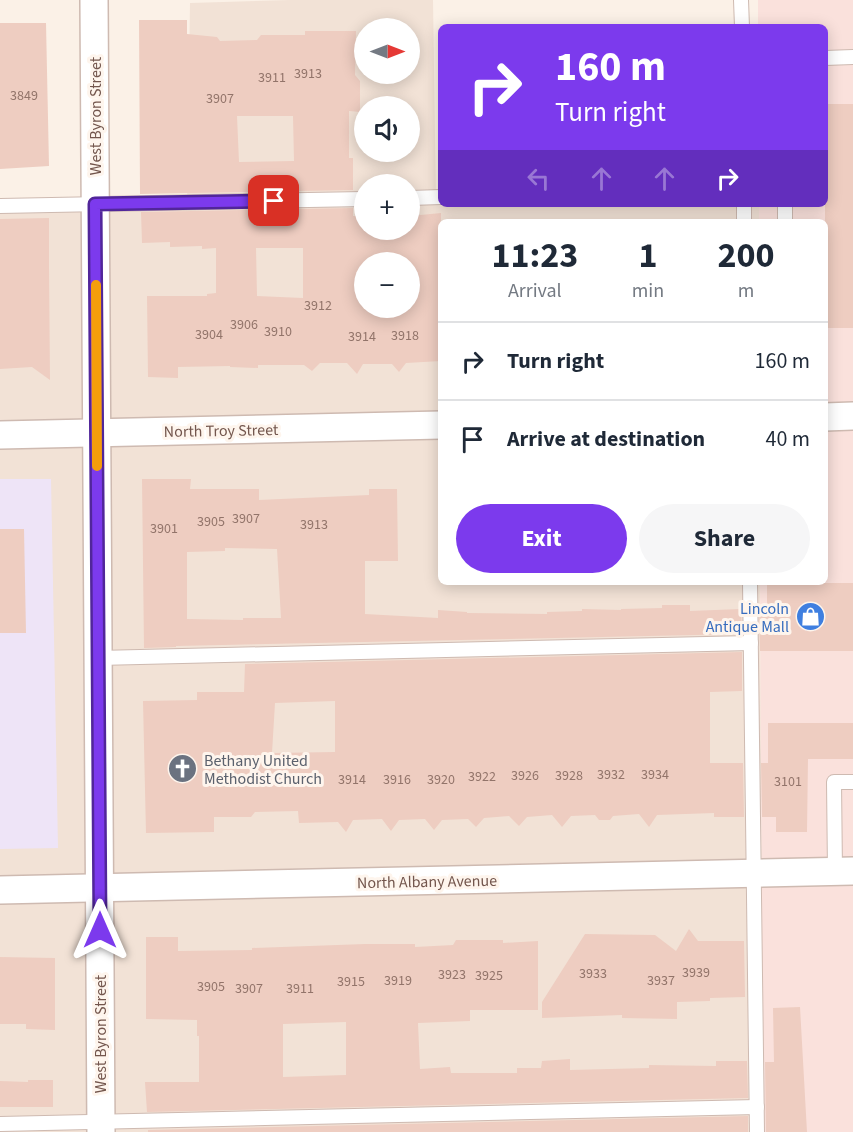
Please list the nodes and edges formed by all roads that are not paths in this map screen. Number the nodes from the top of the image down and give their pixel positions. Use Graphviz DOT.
graph roads {
  1 [pos="94,0"];
  2 [pos="741,0"];
  3 [pos="742,24"];
  4 [pos="853,57"];
  5 [pos="828,58"];
  6 [pos="438,197"];
  7 [pos="420,198"];
  8 [pos="354,199"];
  9 [pos="95,204"];
  10 [pos="0,206"];
  11 [pos="853,416"];
  12 [pos="828,417"];
  13 [pos="438,425"];
  14 [pos="97,433"];
  15 [pos="0,435"];
  16 [pos="750,585"];
  17 [pos="751,643"];
  18 [pos="98,658"];
  19 [pos="853,782"];
  20 [pos="844,872"];
  21 [pos="754,873"];
  22 [pos="100,888"];
  23 [pos="0,890"];
  24 [pos="757,1107"];
  25 [pos="0,1124"];
  26 [pos="101,1127"];
  27 [pos="758,1132"];
  1 -- 9 [label="street, West Byron Street"];
  2 -- 3 [label="lane"];
  4 -- 5 [label="lane"];
  6 -- 7 [label="lane"];
  8 -- 9 [label="lane"];
  9 -- 10 [label="lane"];
  9 -- 14 [label="street, West Byron Street"];
  11 -- 12 [label="street"];
  13 -- 14 [label="street, North Troy Street"];
  14 -- 15 [label="street, North Troy Street"];
  14 -- 18 [label="street, West Byron Street"];
  16 -- 17 [label="lane"];
  17 -- 18 [label="lane"];
  17 -- 21 [label="lane"];
  18 -- 22 [label="street, West Byron Street"];
  19 -- 20 [label="lane"];
  20 -- 21 [label="street, North Albany Avenue"];
  21 -- 22 [label="street, North Albany Avenue"];
  21 -- 24 [label="lane"];
  22 -- 23 [label="street, North Albany Avenue"];
  22 -- 26 [label="street, West Byron Street"];
  24 -- 26 [label="lane"];
  24 -- 27 [label="lane"];
  25 -- 26 [label="lane"];
}
